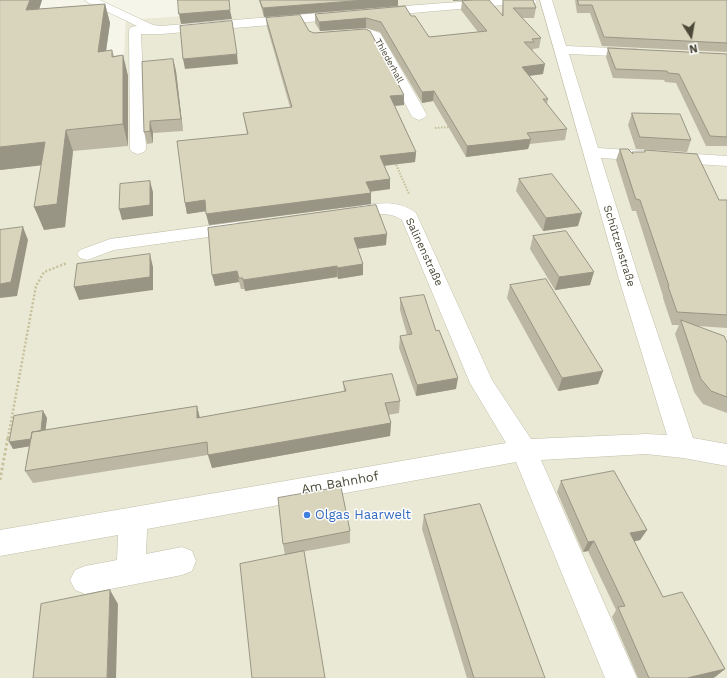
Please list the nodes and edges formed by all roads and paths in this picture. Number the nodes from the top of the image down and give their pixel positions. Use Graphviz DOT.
graph roads {
  1 [pos="91,0"];
  2 [pos="546,1"];
  3 [pos="367,13"];
  4 [pos="352,14"];
  5 [pos="165,30"];
  6 [pos="330,37"];
  7 [pos="562,50"];
  8 [pos="648,54"];
  9 [pos="419,116"];
  10 [pos="457,126"];
  11 [pos="434,129"];
  12 [pos="138,149"];
  13 [pos="592,153"];
  14 [pos="392,156"];
  15 [pos="727,161"];
  16 [pos="403,212"];
  17 [pos="334,215"];
  18 [pos="257,225"];
  19 [pos="87,254"];
  20 [pos="683,447"];
  21 [pos="524,450"];
  22 [pos="727,455"];
  23 [pos="0,480"];
  24 [pos="133,520"];
  25 [pos="0,544"];
  26 [pos="182,561"];
  27 [pos="131,571"];
  28 [pos="85,580"];
  29 [pos="621,677"];
  1 -- 5 [label="street"];
  2 -- 3 [label="street"];
  2 -- 7 [label="street, Schützenstraße"];
  4 -- 5 [label="street"];
  5 -- 12 [label="street"];
  6 -- 9 [label="street, Thiederhall"];
  7 -- 8 [label="street"];
  7 -- 13 [label="street, Schützenstraße"];
  10 -- 11 [label="path"];
  13 -- 15 [label="street"];
  13 -- 20 [label="street, Schützenstraße"];
  14 -- 16 [label="path"];
  16 -- 17 [label="street, Salinenstraße"];
  16 -- 21 [label="street, Salinenstraße"];
  18 -- 19 [label="street"];
  19 -- 23 [label="path"];
  20 -- 21 [label="street, Am Bahnhof"];
  20 -- 22 [label="street"];
  21 -- 24 [label="street, Am Bahnhof"];
  21 -- 29 [label="street, Salinenstraße"];
  24 -- 25 [label="street, Am Bahnhof"];
  24 -- 27 [label="street"];
  26 -- 27 [label="street"];
  27 -- 28 [label="street"];
}
